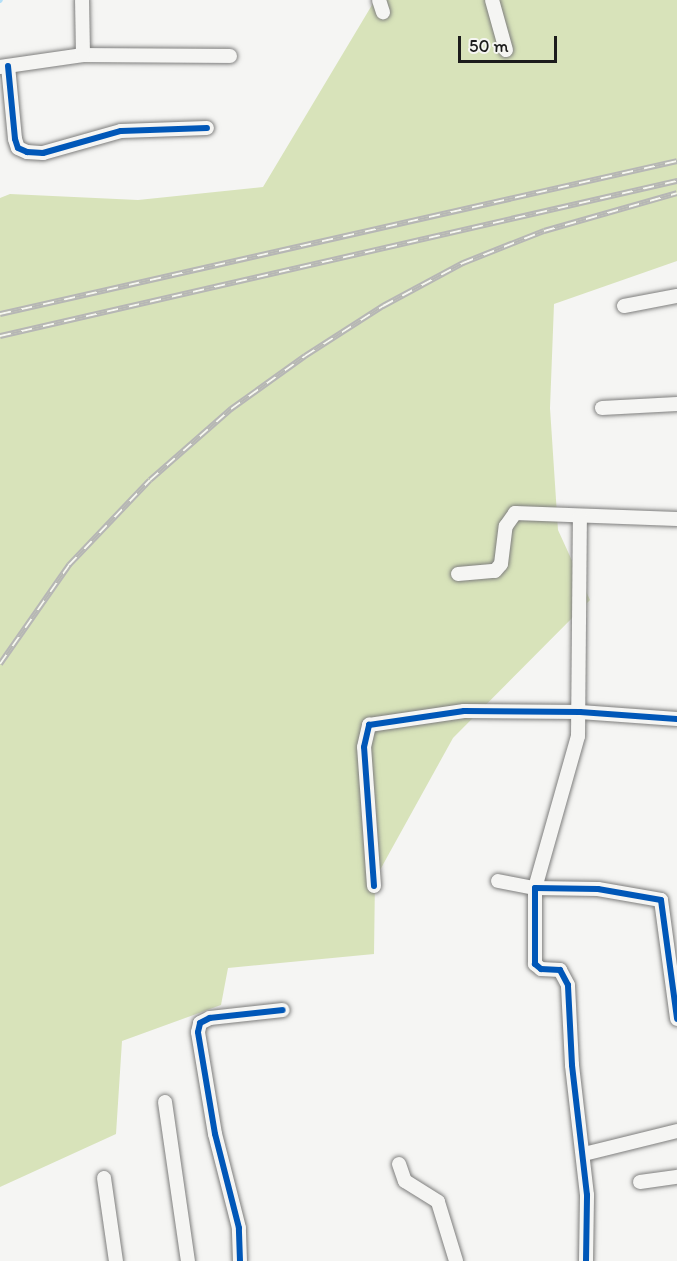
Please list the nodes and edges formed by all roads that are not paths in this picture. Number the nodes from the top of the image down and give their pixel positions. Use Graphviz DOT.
graph roads {
  1 [pos="82,0"];
  2 [pos="492,0"];
  3 [pos="506,50"];
  4 [pos="83,55"];
  5 [pos="230,56"];
  6 [pos="4,66"];
  7 [pos="207,128"];
  8 [pos="677,296"];
  9 [pos="624,306"];
  10 [pos="677,404"];
  11 [pos="602,408"];
  12 [pos="580,517"];
  13 [pos="677,519"];
  14 [pos="458,574"];
  15 [pos="580,712"];
  16 [pos="677,719"];
  17 [pos="498,881"];
  18 [pos="374,886"];
  19 [pos="536,888"];
  20 [pos="283,1010"];
  21 [pos="677,1019"];
  22 [pos="165,1102"];
  23 [pos="677,1131"];
  24 [pos="584,1154"];
  25 [pos="399,1164"];
  26 [pos="677,1177"];
  27 [pos="104,1178"];
  28 [pos="639,1182"];
  29 [pos="454,1255"];
  30 [pos="116,1261"];
  31 [pos="188,1261"];
  32 [pos="240,1261"];
  33 [pos="586,1261"];
  1 -- 4 [label="street"];
  2 -- 3 [label="street"];
  4 -- 5 [label="street"];
  4 -- 6 [label="street"];
  6 -- 7 [label="street"];
  8 -- 9 [label="street"];
  10 -- 11 [label="street"];
  12 -- 13 [label="street"];
  12 -- 14 [label="street"];
  12 -- 15 [label="street"];
  15 -- 16 [label="street"];
  15 -- 18 [label="street"];
  15 -- 19 [label="street"];
  17 -- 19 [label="street"];
  19 -- 21 [label="street"];
  19 -- 24 [label="street"];
  20 -- 32 [label="street"];
  22 -- 31 [label="street"];
  23 -- 24 [label="street"];
  24 -- 33 [label="street"];
  25 -- 29 [label="street"];
  26 -- 28 [label="street"];
  27 -- 30 [label="street"];
}
